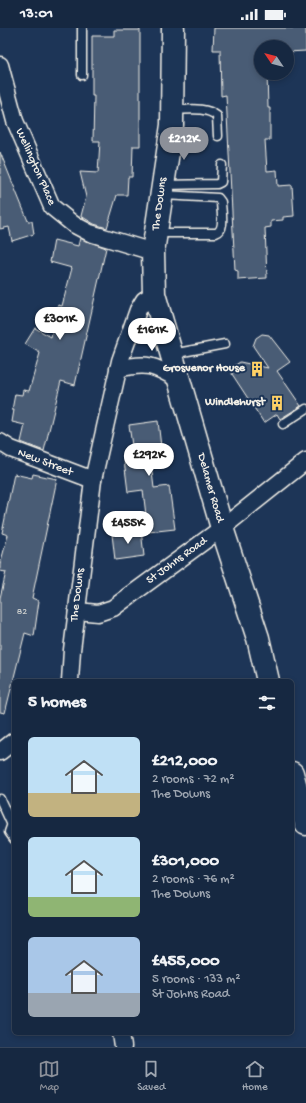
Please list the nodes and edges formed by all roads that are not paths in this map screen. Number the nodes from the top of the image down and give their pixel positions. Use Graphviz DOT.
graph roads {
  1 [pos="82,28"];
  2 [pos="173,28"];
  3 [pos="0,65"];
  4 [pos="82,75"];
  5 [pos="172,110"];
  6 [pos="218,136"];
  7 [pos="222,165"];
  8 [pos="162,190"];
  9 [pos="155,242"];
  10 [pos="154,294"];
  11 [pos="226,344"];
  12 [pos="171,355"];
  13 [pos="118,369"];
  14 [pos="179,380"];
  15 [pos="306,410"];
  16 [pos="283,424"];
  17 [pos="0,442"];
  18 [pos="306,461"];
  19 [pos="93,480"];
  20 [pos="222,528"];
  21 [pos="77,611"];
  22 [pos="70,679"];
  23 [pos="268,679"];
  24 [pos="12,743"];
  25 [pos="0,752"];
  26 [pos="294,784"];
  27 [pos="0,799"];
  28 [pos="12,818"];
  29 [pos="300,819"];
  30 [pos="12,823"];
  31 [pos="12,836"];
  32 [pos="121,1035"];
  33 [pos="123,1047"];
  1 -- 4 [label="lane"];
  2 -- 5 [label="street, The Downs"];
  3 -- 9 [label="street, Wellington Place"];
  5 -- 6 [label="lane"];
  5 -- 8 [label="street, The Downs"];
  7 -- 8 [label="lane"];
  8 -- 9 [label="street, The Downs"];
  8 -- 9 [label="lane"];
  9 -- 10 [label="street, The Downs"];
  10 -- 12 [label="street, Delamer Road"];
  10 -- 13 [label="street, The Downs"];
  11 -- 12 [label="lane"];
  12 -- 14 [label="street, Delamer Road"];
  13 -- 14 [label="street"];
  13 -- 19 [label="street, The Downs"];
  14 -- 20 [label="street, Delamer Road"];
  15 -- 16 [label="lane"];
  17 -- 19 [label="street, New Street"];
  18 -- 20 [label="street, St Johns Road"];
  19 -- 21 [label="street, The Downs"];
  20 -- 21 [label="street, St Johns Road"];
  20 -- 23 [label="street, Delamer Road"];
  21 -- 22 [label="street, The Downs"];
  24 -- 25 [label="street"];
  26 -- 29 [label="street"];
  27 -- 28 [label="lane"];
  30 -- 31 [label="lane"];
  32 -- 33 [label="street"];
}
